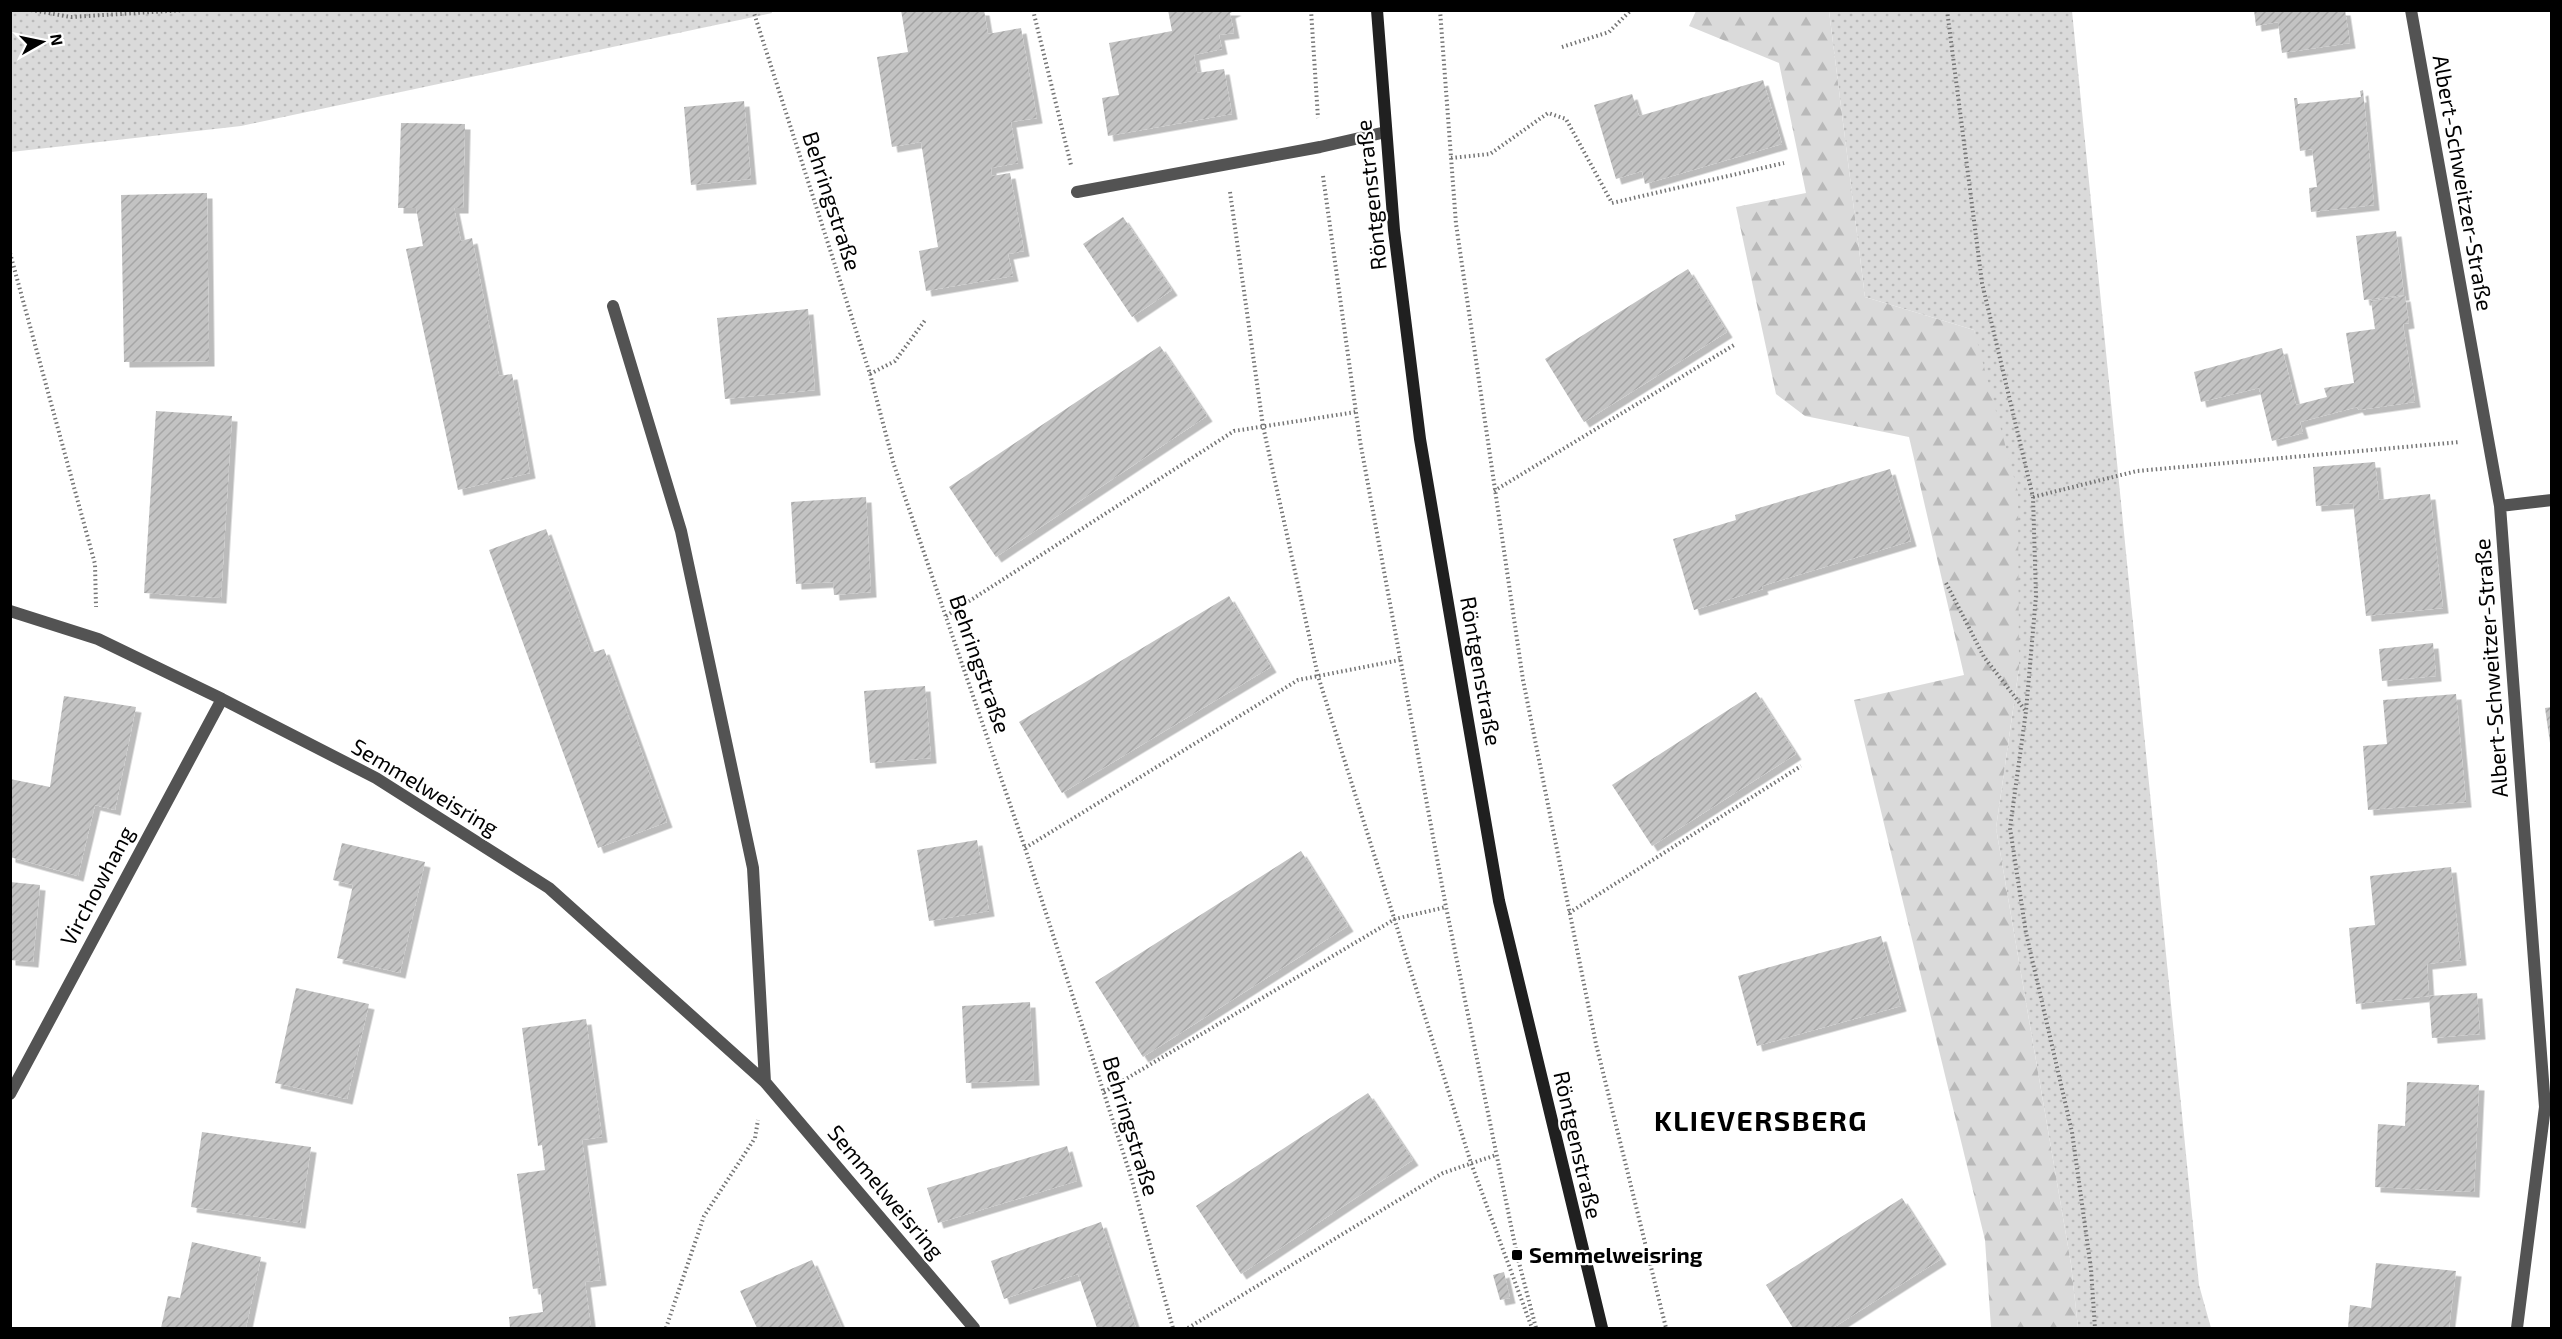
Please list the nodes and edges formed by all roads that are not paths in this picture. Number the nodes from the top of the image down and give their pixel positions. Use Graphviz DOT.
graph roads {
  1 [pos="1377,10"];
  2 [pos="2411,10"];
  3 [pos="1386,132"];
  4 [pos="1077,192"];
  5 [pos="614,306"];
  6 [pos="2552,500"];
  7 [pos="2500,507"];
  8 [pos="10,611"];
  9 [pos="222,699"];
  10 [pos="765,1082"];
  11 [pos="10,1094"];
  12 [pos="2548,1107"];
  13 [pos="974,1329"];
  14 [pos="1602,1329"];
  15 [pos="2517,1329"];
  1 -- 3 [label="street, Röntgenstraße"];
  2 -- 7 [label="street, Albert-Schweitzer-Straße"];
  3 -- 4 [label="street"];
  3 -- 14 [label="street, Röntgenstraße"];
  5 -- 10 [label="street"];
  6 -- 7 [label="street"];
  7 -- 12 [label="street, Albert-Schweitzer-Straße"];
  8 -- 9 [label="street, Semmelweisring"];
  9 -- 10 [label="street, Semmelweisring"];
  9 -- 11 [label="street, Virchowhang"];
  10 -- 13 [label="street, Semmelweisring"];
  12 -- 15 [label="street, Albert-Schweitzer-Straße"];
}
